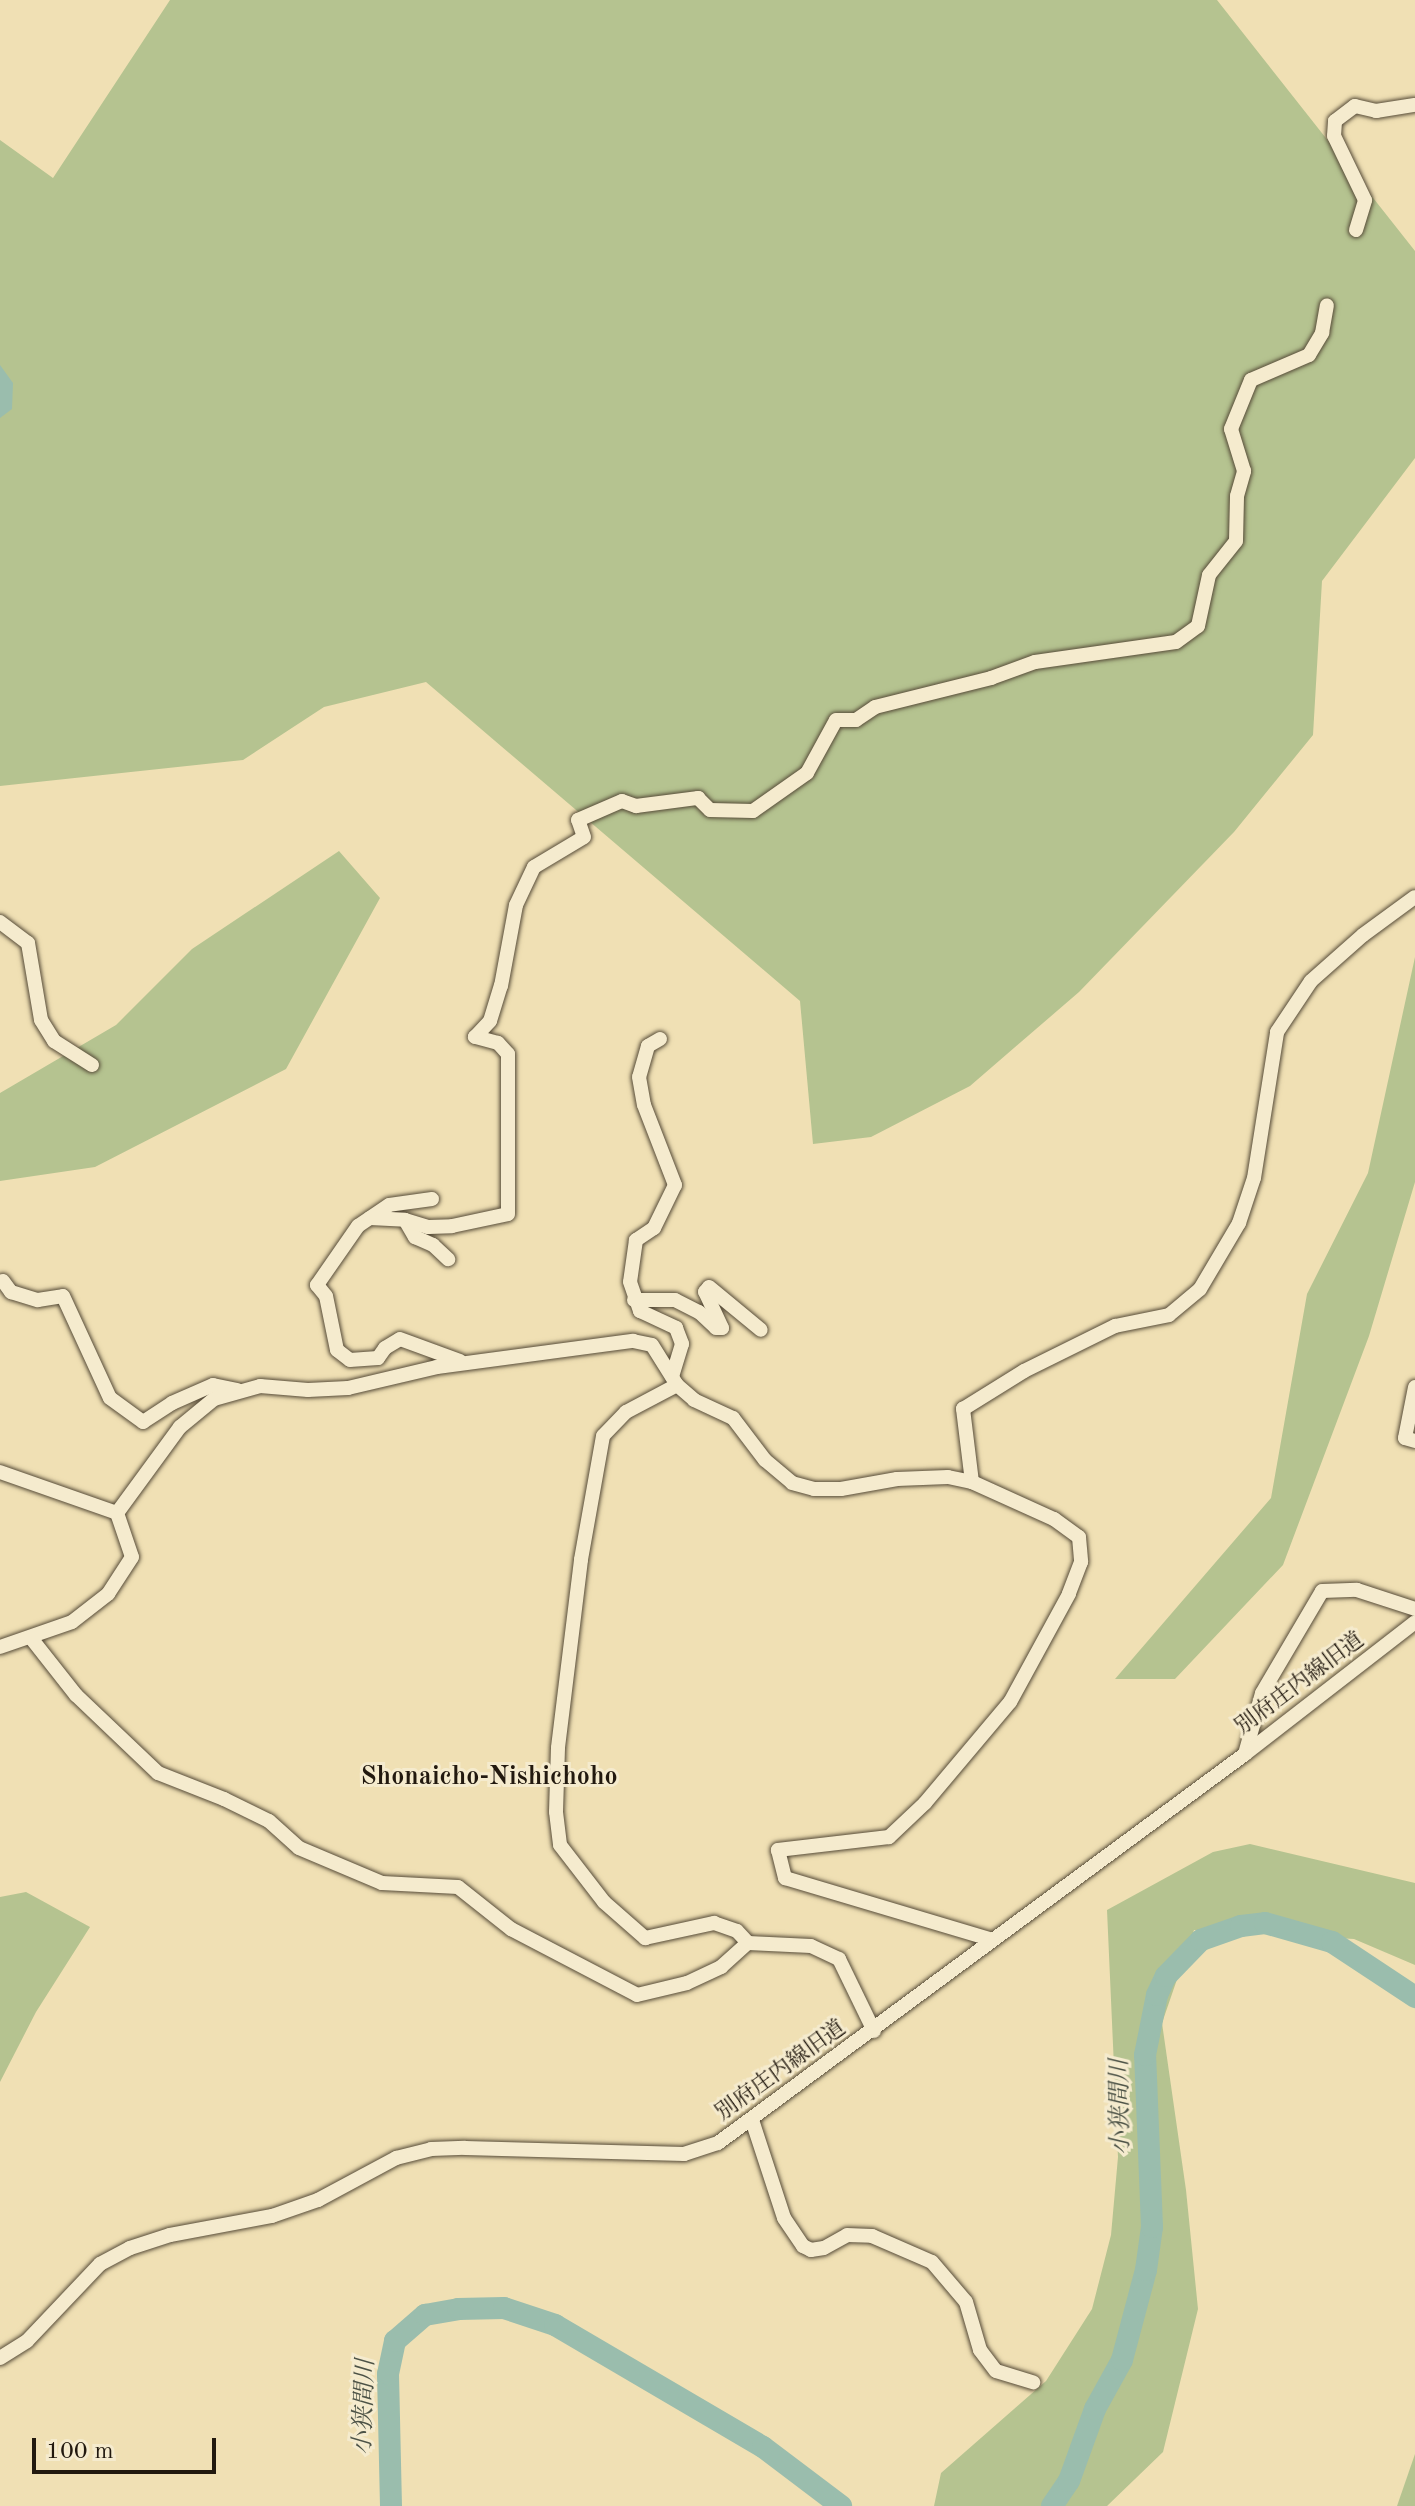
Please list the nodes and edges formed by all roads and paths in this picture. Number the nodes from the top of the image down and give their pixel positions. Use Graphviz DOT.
graph roads {
  1 [pos="1415,105"];
  2 [pos="1356,230"];
  3 [pos="1327,305"];
  4 [pos="1415,897"];
  5 [pos="0,922"];
  6 [pos="660,1039"];
  7 [pos="92,1065"];
  8 [pos="432,1199"];
  9 [pos="370,1218"];
  10 [pos="405,1220"];
  11 [pos="448,1259"];
  12 [pos="3,1281"];
  13 [pos="634,1300"];
  14 [pos="761,1330"];
  15 [pos="471,1365"];
  16 [pos="674,1381"];
  17 [pos="1415,1387"];
  18 [pos="241,1391"];
  19 [pos="1415,1441"];
  20 [pos="0,1472"];
  21 [pos="972,1482"];
  22 [pos="117,1513"];
  23 [pos="1415,1609"];
  24 [pos="1415,1622"];
  25 [pos="31,1638"];
  26 [pos="0,1647"];
  27 [pos="1245,1754"];
  28 [pos="990,1939"];
  29 [pos="748,1943"];
  30 [pos="874,2031"];
  31 [pos="752,2120"];
  32 [pos="0,2358"];
  33 [pos="1033,2382"];
  1 -- 2 [label="street"];
  3 -- 10 [label="street"];
  4 -- 21 [label="street"];
  5 -- 7 [label="street"];
  6 -- 13 [label="street"];
  8 -- 9 [label="street"];
  9 -- 10 [label="street"];
  9 -- 15 [label="street"];
  10 -- 11 [label="street"];
  12 -- 18 [label="street"];
  13 -- 14 [label="street"];
  13 -- 16 [label="street"];
  15 -- 16 [label="street"];
  15 -- 18 [label="street"];
  16 -- 21 [label="street"];
  16 -- 29 [label="street"];
  17 -- 19 [label="street"];
  18 -- 22 [label="street"];
  20 -- 22 [label="street"];
  21 -- 28 [label="street"];
  22 -- 25 [label="street"];
  23 -- 27 [label="street"];
  24 -- 27 [label="street, 別府庄内線旧道"];
  25 -- 26 [label="street"];
  25 -- 29 [label="street"];
  27 -- 28 [label="street, 別府庄内線旧道"];
  28 -- 30 [label="street, 別府庄内線旧道"];
  29 -- 30 [label="street"];
  30 -- 31 [label="street, 別府庄内線旧道"];
  31 -- 32 [label="street, 別府庄内線旧道"];
  31 -- 33 [label="street"];
}
